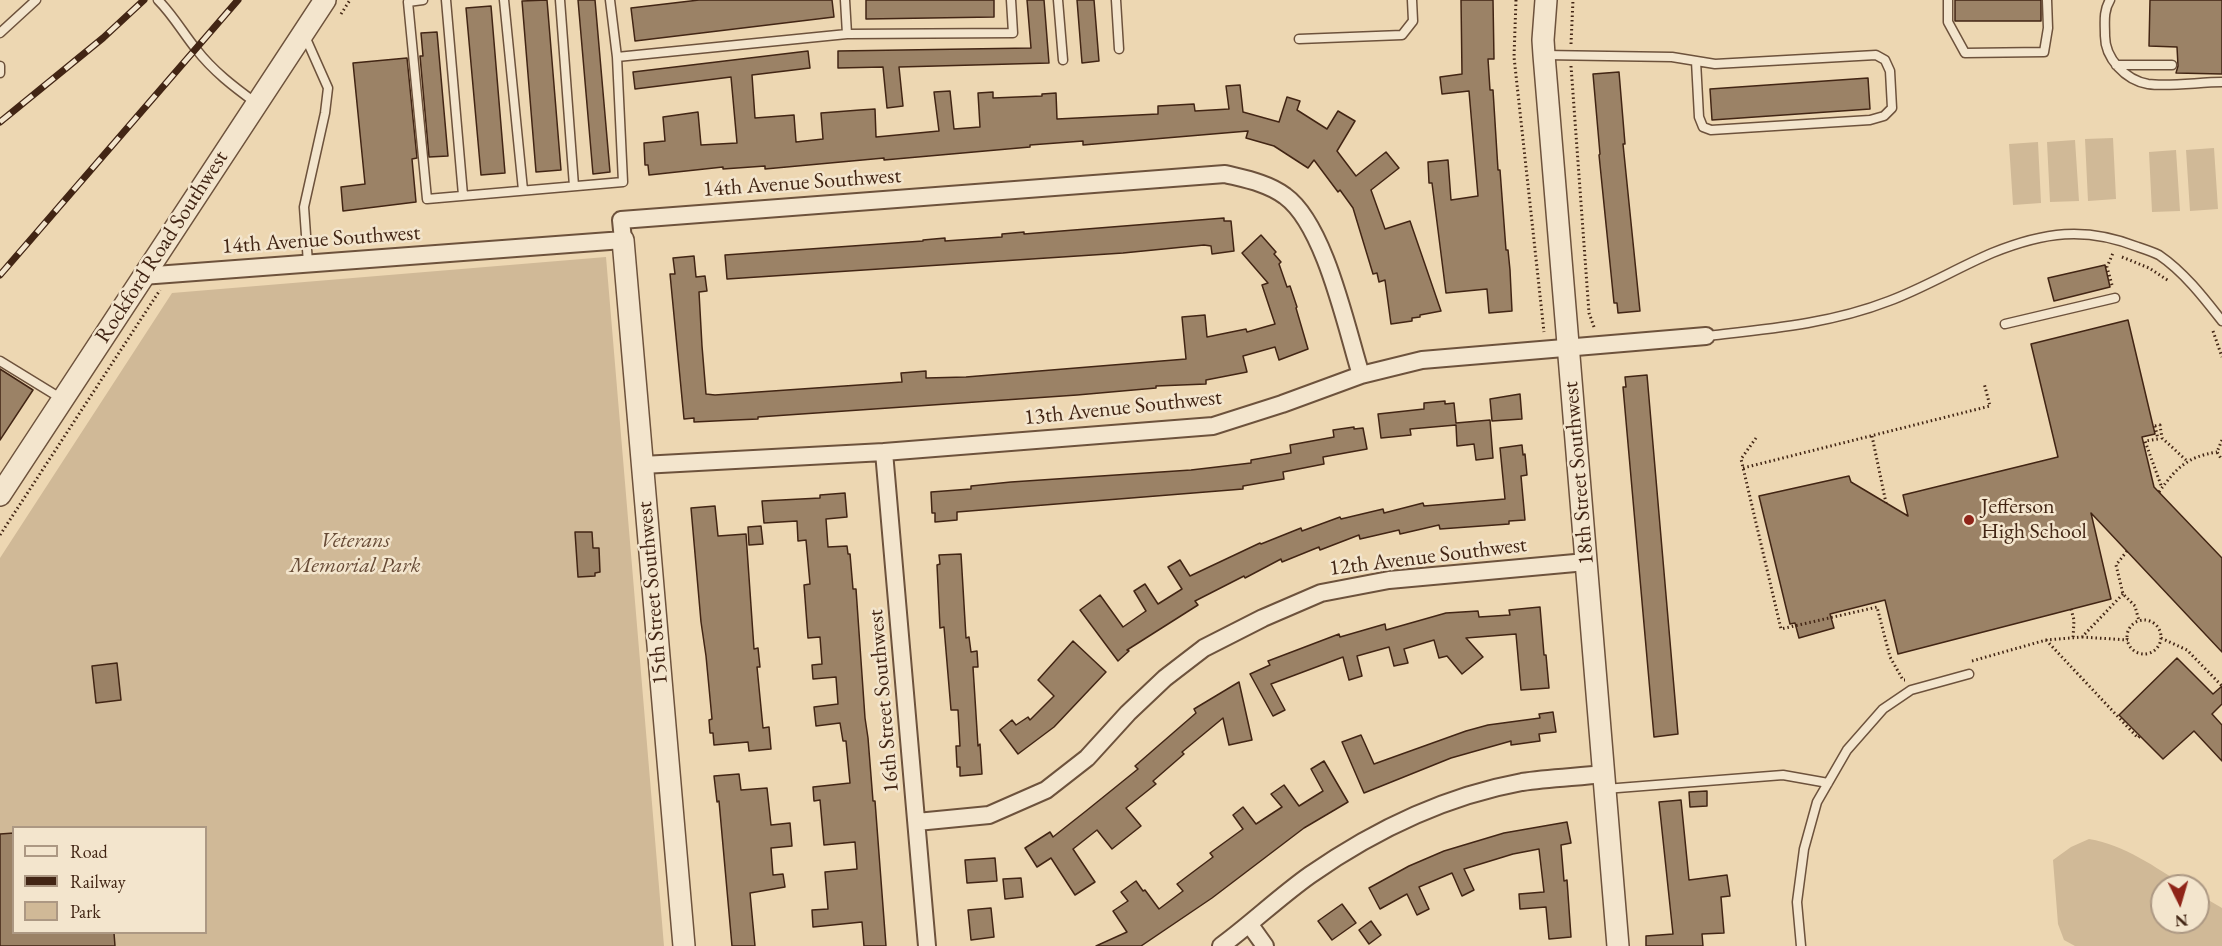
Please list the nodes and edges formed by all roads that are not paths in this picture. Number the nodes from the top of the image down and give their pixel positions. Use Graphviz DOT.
graph roads {
  1 [pos="36,0"];
  2 [pos="158,0"];
  3 [pos="325,0"];
  4 [pos="423,0"];
  5 [pos="446,0"];
  6 [pos="504,0"];
  7 [pos="560,0"];
  8 [pos="610,0"];
  9 [pos="845,0"];
  10 [pos="1011,0"];
  11 [pos="1058,0"];
  12 [pos="1116,0"];
  13 [pos="1412,0"];
  14 [pos="1546,0"];
  15 [pos="1948,0"];
  16 [pos="2047,0"];
  17 [pos="2106,2"];
  18 [pos="0,33"];
  19 [pos="303,33"];
  20 [pos="847,34"];
  21 [pos="1299,39"];
  22 [pos="1119,49"];
  23 [pos="1544,55"];
  24 [pos="616,57"];
  25 [pos="1064,60"];
  26 [pos="1696,61"];
  27 [pos="2116,65"];
  28 [pos="2172,65"];
  29 [pos="0,66"];
  30 [pos="0,73"];
  31 [pos="2222,82"];
  32 [pos="256,103"];
  33 [pos="574,186"];
  34 [pos="523,190"];
  35 [pos="463,195"];
  36 [pos="623,240"];
  37 [pos="308,263"];
  38 [pos="142,276"];
  39 [pos="2115,298"];
  40 [pos="2222,321"];
  41 [pos="2005,324"];
  42 [pos="1706,336"];
  43 [pos="1568,347"];
  44 [pos="0,362"];
  45 [pos="1361,375"];
  46 [pos="62,399"];
  47 [pos="885,452"];
  48 [pos="642,465"];
  49 [pos="0,495"];
  50 [pos="1586,562"];
  51 [pos="1968,674"];
  52 [pos="1604,782"];
  53 [pos="1828,783"];
  54 [pos="917,822"];
  55 [pos="1250,925"];
  56 [pos="684,946"];
  57 [pos="927,946"];
  58 [pos="1221,946"];
  59 [pos="1265,946"];
  60 [pos="1618,946"];
  61 [pos="1801,946"];
  1 -- 18 [label="lane"];
  2 -- 32 [label="lane"];
  3 -- 19 [label="street, Rockford Road Southwest"];
  4 -- 35 [label="lane"];
  5 -- 35 [label="lane"];
  6 -- 34 [label="lane"];
  7 -- 33 [label="lane"];
  8 -- 24 [label="lane"];
  9 -- 20 [label="lane"];
  10 -- 20 [label="lane"];
  11 -- 25 [label="lane"];
  12 -- 22 [label="lane"];
  13 -- 21 [label="lane"];
  14 -- 23 [label="street, 18th Street Southwest"];
  15 -- 16 [label="lane"];
  17 -- 27 [label="lane"];
  19 -- 32 [label="street, Rockford Road Southwest"];
  19 -- 37 [label="lane"];
  20 -- 24 [label="lane"];
  23 -- 26 [label="lane"];
  23 -- 43 [label="street, 18th Street Southwest"];
  24 -- 33 [label="lane"];
  26 -- 26 [label="lane"];
  27 -- 28 [label="lane"];
  27 -- 31 [label="lane"];
  29 -- 30 [label="lane"];
  32 -- 38 [label="street, Rockford Road Southwest"];
  33 -- 34 [label="lane"];
  34 -- 35 [label="lane"];
  36 -- 37 [label="street, 14th Avenue Southwest"];
  36 -- 45 [label="street, 14th Avenue Southwest"];
  36 -- 48 [label="street, 15th Street Southwest"];
  37 -- 38 [label="street, 14th Avenue Southwest"];
  38 -- 46 [label="street, Rockford Road Southwest"];
  39 -- 41 [label="lane"];
  40 -- 42 [label="lane"];
  42 -- 43 [label="street, 13th Avenue Southwest"];
  43 -- 45 [label="street, 13th Avenue Southwest"];
  43 -- 50 [label="street, 18th Street Southwest"];
  44 -- 46 [label="lane"];
  45 -- 47 [label="street, 13th Avenue Southwest"];
  46 -- 49 [label="street, Rockford Road Southwest"];
  47 -- 48 [label="street, 13th Avenue Southwest"];
  47 -- 54 [label="street, 16th Street Southwest"];
  48 -- 56 [label="street, 15th Street Southwest"];
  50 -- 52 [label="street, 18th Street Southwest"];
  50 -- 54 [label="street, 12th Avenue Southwest"];
  51 -- 53 [label="lane"];
  52 -- 53 [label="lane"];
  52 -- 55 [label="street"];
  52 -- 60 [label="street, 18th Street Southwest"];
  53 -- 61 [label="lane"];
  54 -- 57 [label="street, 16th Street Southwest"];
  55 -- 58 [label="street"];
  55 -- 59 [label="street"];
}
